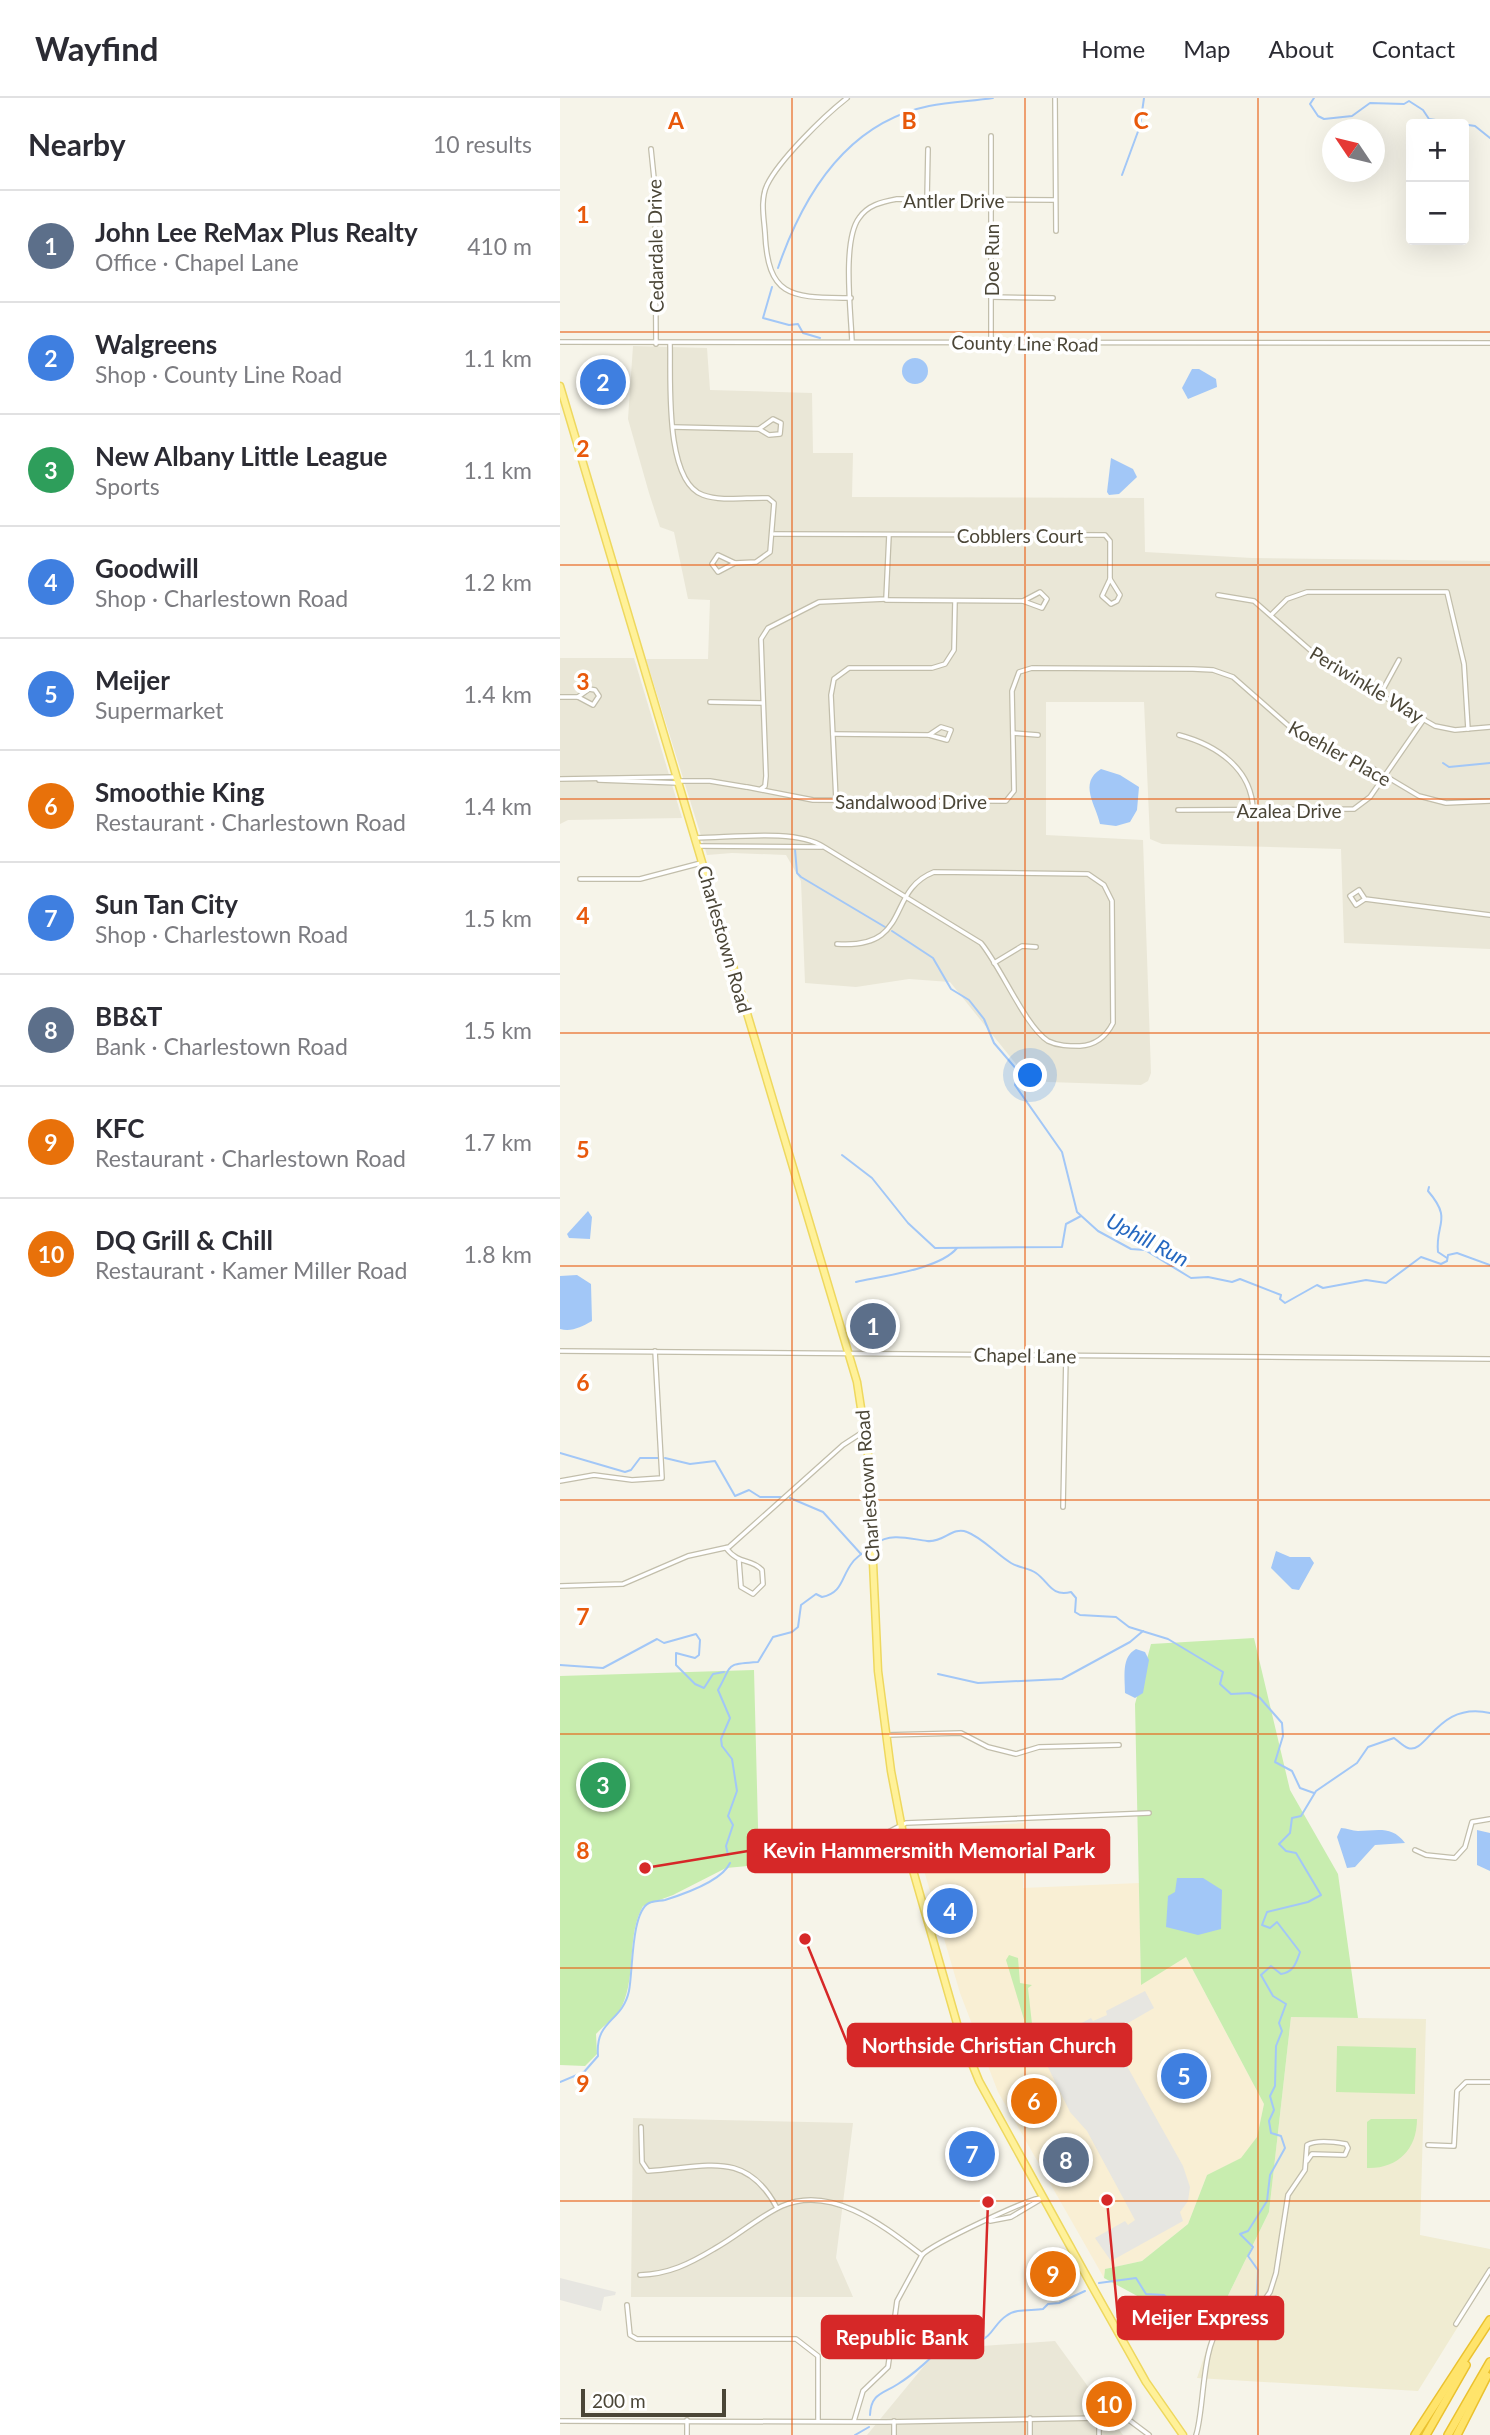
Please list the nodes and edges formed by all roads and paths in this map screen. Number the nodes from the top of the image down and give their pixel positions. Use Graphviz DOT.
graph roads {
  1 [pos="847,98"];
  2 [pos="1055,98"];
  3 [pos="991,136"];
  4 [pos="651,149"];
  5 [pos="928,149"];
  6 [pos="927,199"];
  7 [pos="991,200"];
  8 [pos="1055,200"];
  9 [pos="1056,231"];
  10 [pos="991,297"];
  11 [pos="850,298"];
  12 [pos="1053,298"];
  13 [pos="991,341"];
  14 [pos="560,342"];
  15 [pos="852,342"];
  16 [pos="656,344"];
  17 [pos="670,344"];
  18 [pos="1490,344"];
  19 [pos="560,386"];
  20 [pos="673,427"];
  21 [pos="759,429"];
  22 [pos="774,534"];
  23 [pos="889,535"];
  24 [pos="734,563"];
  25 [pos="1110,579"];
  26 [pos="1218,595"];
  27 [pos="884,600"];
  28 [pos="955,601"];
  29 [pos="1023,601"];
  30 [pos="1271,615"];
  31 [pos="1399,660"];
  32 [pos="1121,669"];
  33 [pos="1381,693"];
  34 [pos="560,697"];
  35 [pos="578,697"];
  36 [pos="710,702"];
  37 [pos="762,703"];
  38 [pos="1424,719"];
  39 [pos="1490,727"];
  40 [pos="1468,729"];
  41 [pos="1013,733"];
  42 [pos="833,734"];
  43 [pos="929,734"];
  44 [pos="1038,735"];
  45 [pos="1180,736"];
  46 [pos="1385,776"];
  47 [pos="560,779"];
  48 [pos="678,780"];
  49 [pos="747,787"];
  50 [pos="836,800"];
  51 [pos="1490,801"];
  52 [pos="1178,810"];
  53 [pos="1253,810"];
  54 [pos="695,838"];
  55 [pos="698,846"];
  56 [pos="824,847"];
  57 [pos="703,862"];
  58 [pos="580,878"];
  59 [pos="908,897"];
  60 [pos="1365,900"];
  61 [pos="1490,915"];
  62 [pos="837,944"];
  63 [pos="1036,947"];
  64 [pos="995,963"];
  65 [pos="560,1351"];
  66 [pos="655,1351"];
  67 [pos="850,1353"];
  68 [pos="1066,1356"];
  69 [pos="1490,1359"];
  70 [pos="865,1432"];
  71 [pos="560,1481"];
  72 [pos="1063,1507"];
  73 [pos="726,1548"];
  74 [pos="739,1561"];
  75 [pos="560,1586"];
  76 [pos="886,1735"];
  77 [pos="1119,1745"];
  78 [pos="1149,1813"];
  79 [pos="1490,1819"];
  80 [pos="901,1824"];
  81 [pos="1415,1850"];
  82 [pos="757,1855"];
  83 [pos="1490,2082"];
  84 [pos="641,2127"];
  85 [pos="1428,2145"];
  86 [pos="1307,2161"];
  87 [pos="1044,2198"];
  88 [pos="778,2208"];
  89 [pos="985,2222"];
  90 [pos="922,2255"];
  91 [pos="1490,2270"];
  92 [pos="640,2275"];
  93 [pos="627,2305"];
  94 [pos="1490,2320"];
  95 [pos="1456,2324"];
  96 [pos="1490,2325"];
  97 [pos="1490,2362"];
  98 [pos="1490,2370"];
  99 [pos="1030,2418"];
  100 [pos="1099,2418"];
  101 [pos="687,2420"];
  102 [pos="560,2421"];
  103 [pos="818,2421"];
  104 [pos="854,2421"];
  105 [pos="894,2421"];
  106 [pos="687,2435"];
  107 [pos="894,2435"];
  108 [pos="1030,2435"];
  109 [pos="1099,2435"];
  110 [pos="1149,2435"];
  111 [pos="1183,2435"];
  112 [pos="1196,2435"];
  113 [pos="1415,2435"];
  114 [pos="1426,2435"];
  115 [pos="1448,2435"];
  116 [pos="1457,2435"];
  1 -- 11 [label="street"];
  2 -- 8 [label="street"];
  3 -- 7 [label="street, Doe Run"];
  4 -- 16 [label="street, Cedardale Drive"];
  5 -- 6 [label="street"];
  6 -- 7 [label="street, Antler Drive"];
  6 -- 11 [label="street, Antler Drive"];
  7 -- 8 [label="street, Antler Drive"];
  7 -- 10 [label="street, Doe Run"];
  8 -- 9 [label="street"];
  10 -- 12 [label="street"];
  10 -- 13 [label="street, Doe Run"];
  11 -- 15 [label="street, Antler Drive"];
  13 -- 15 [label="street, County Line Road"];
  13 -- 18 [label="street, County Line Road"];
  14 -- 16 [label="street, County Line Road"];
  15 -- 17 [label="street, County Line Road"];
  16 -- 17 [label="street, County Line Road"];
  17 -- 20 [label="street"];
  19 -- 48 [label="main road, Charlestown Road"];
  20 -- 21 [label="street"];
  20 -- 22 [label="street"];
  21 -- 21 [label="street"];
  22 -- 23 [label="street"];
  22 -- 24 [label="street"];
  23 -- 25 [label="street, Cobblers Court"];
  23 -- 27 [label="street"];
  24 -- 24 [label="street"];
  25 -- 25 [label="street, Cobblers Court"];
  26 -- 30 [label="street, Periwinkle Way"];
  27 -- 28 [label="street"];
  27 -- 37 [label="street"];
  28 -- 29 [label="street"];
  28 -- 42 [label="street"];
  29 -- 29 [label="street"];
  30 -- 33 [label="street, Periwinkle Way"];
  30 -- 40 [label="street"];
  31 -- 33 [label="street"];
  32 -- 41 [label="street, Sandalwood Drive"];
  32 -- 46 [label="street, Koehler Place"];
  33 -- 38 [label="street, Periwinkle Way"];
  34 -- 35 [label="street"];
  35 -- 35 [label="street"];
  36 -- 37 [label="street"];
  37 -- 49 [label="street"];
  38 -- 40 [label="street, Periwinkle Way"];
  38 -- 46 [label="street, Azalea Drive"];
  39 -- 40 [label="street, Periwinkle Way"];
  41 -- 44 [label="street"];
  41 -- 50 [label="street, Sandalwood Drive"];
  42 -- 43 [label="street"];
  42 -- 50 [label="street"];
  43 -- 43 [label="street"];
  45 -- 53 [label="street"];
  46 -- 51 [label="street, Koehler Place"];
  46 -- 53 [label="street, Azalea Drive"];
  47 -- 48 [label="street, Sandalwood Drive"];
  48 -- 49 [label="street, Sandalwood Drive"];
  48 -- 54 [label="main road, Charlestown Road"];
  49 -- 50 [label="street, Sandalwood Drive"];
  52 -- 53 [label="street, Azalea Drive"];
  54 -- 55 [label="main road, Charlestown Road"];
  54 -- 56 [label="street"];
  55 -- 56 [label="street"];
  55 -- 57 [label="main road, Charlestown Road"];
  56 -- 59 [label="street"];
  57 -- 58 [label="street"];
  57 -- 67 [label="main road, Charlestown Road"];
  59 -- 62 [label="street"];
  59 -- 64 [label="street"];
  59 -- 64 [label="street"];
  60 -- 60 [label="street"];
  60 -- 61 [label="street"];
  63 -- 64 [label="street"];
  65 -- 66 [label="street, Chapel Lane"];
  66 -- 67 [label="street, Chapel Lane"];
  66 -- 71 [label="street"];
  67 -- 68 [label="street, Chapel Lane"];
  67 -- 70 [label="main road, Charlestown Road"];
  68 -- 69 [label="street, Chapel Lane"];
  68 -- 72 [label="street"];
  70 -- 73 [label="street"];
  70 -- 76 [label="main road, Charlestown Road"];
  73 -- 74 [label="street"];
  73 -- 75 [label="street"];
  74 -- 74 [label="street"];
  76 -- 77 [label="street"];
  76 -- 80 [label="main road, Charlestown Road"];
  78 -- 80 [label="street"];
  79 -- 81 [label="street"];
  80 -- 82 [label="street"];
  80 -- 87 [label="main road, Charlestown Road"];
  83 -- 85 [label="street"];
  84 -- 88 [label="street"];
  86 -- 86 [label="street"];
  86 -- 112 [label="street"];
  87 -- 89 [label="street"];
  87 -- 89 [label="street"];
  87 -- 111 [label="main road, Charlestown Road"];
  88 -- 90 [label="street"];
  88 -- 92 [label="street"];
  89 -- 90 [label="street"];
  90 -- 104 [label="street"];
  91 -- 95 [label="street"];
  93 -- 103 [label="street"];
  94 -- 113 [label="highway"];
  96 -- 114 [label="highway"];
  97 -- 115 [label="highway"];
  98 -- 116 [label="highway"];
  99 -- 100 [label="street"];
  99 -- 105 [label="street"];
  99 -- 108 [label="street"];
  100 -- 109 [label="street"];
  100 -- 110 [label="street"];
  101 -- 102 [label="street"];
  101 -- 103 [label="street"];
  101 -- 106 [label="street"];
  103 -- 104 [label="street"];
  104 -- 105 [label="street"];
  105 -- 107 [label="street"];
}
